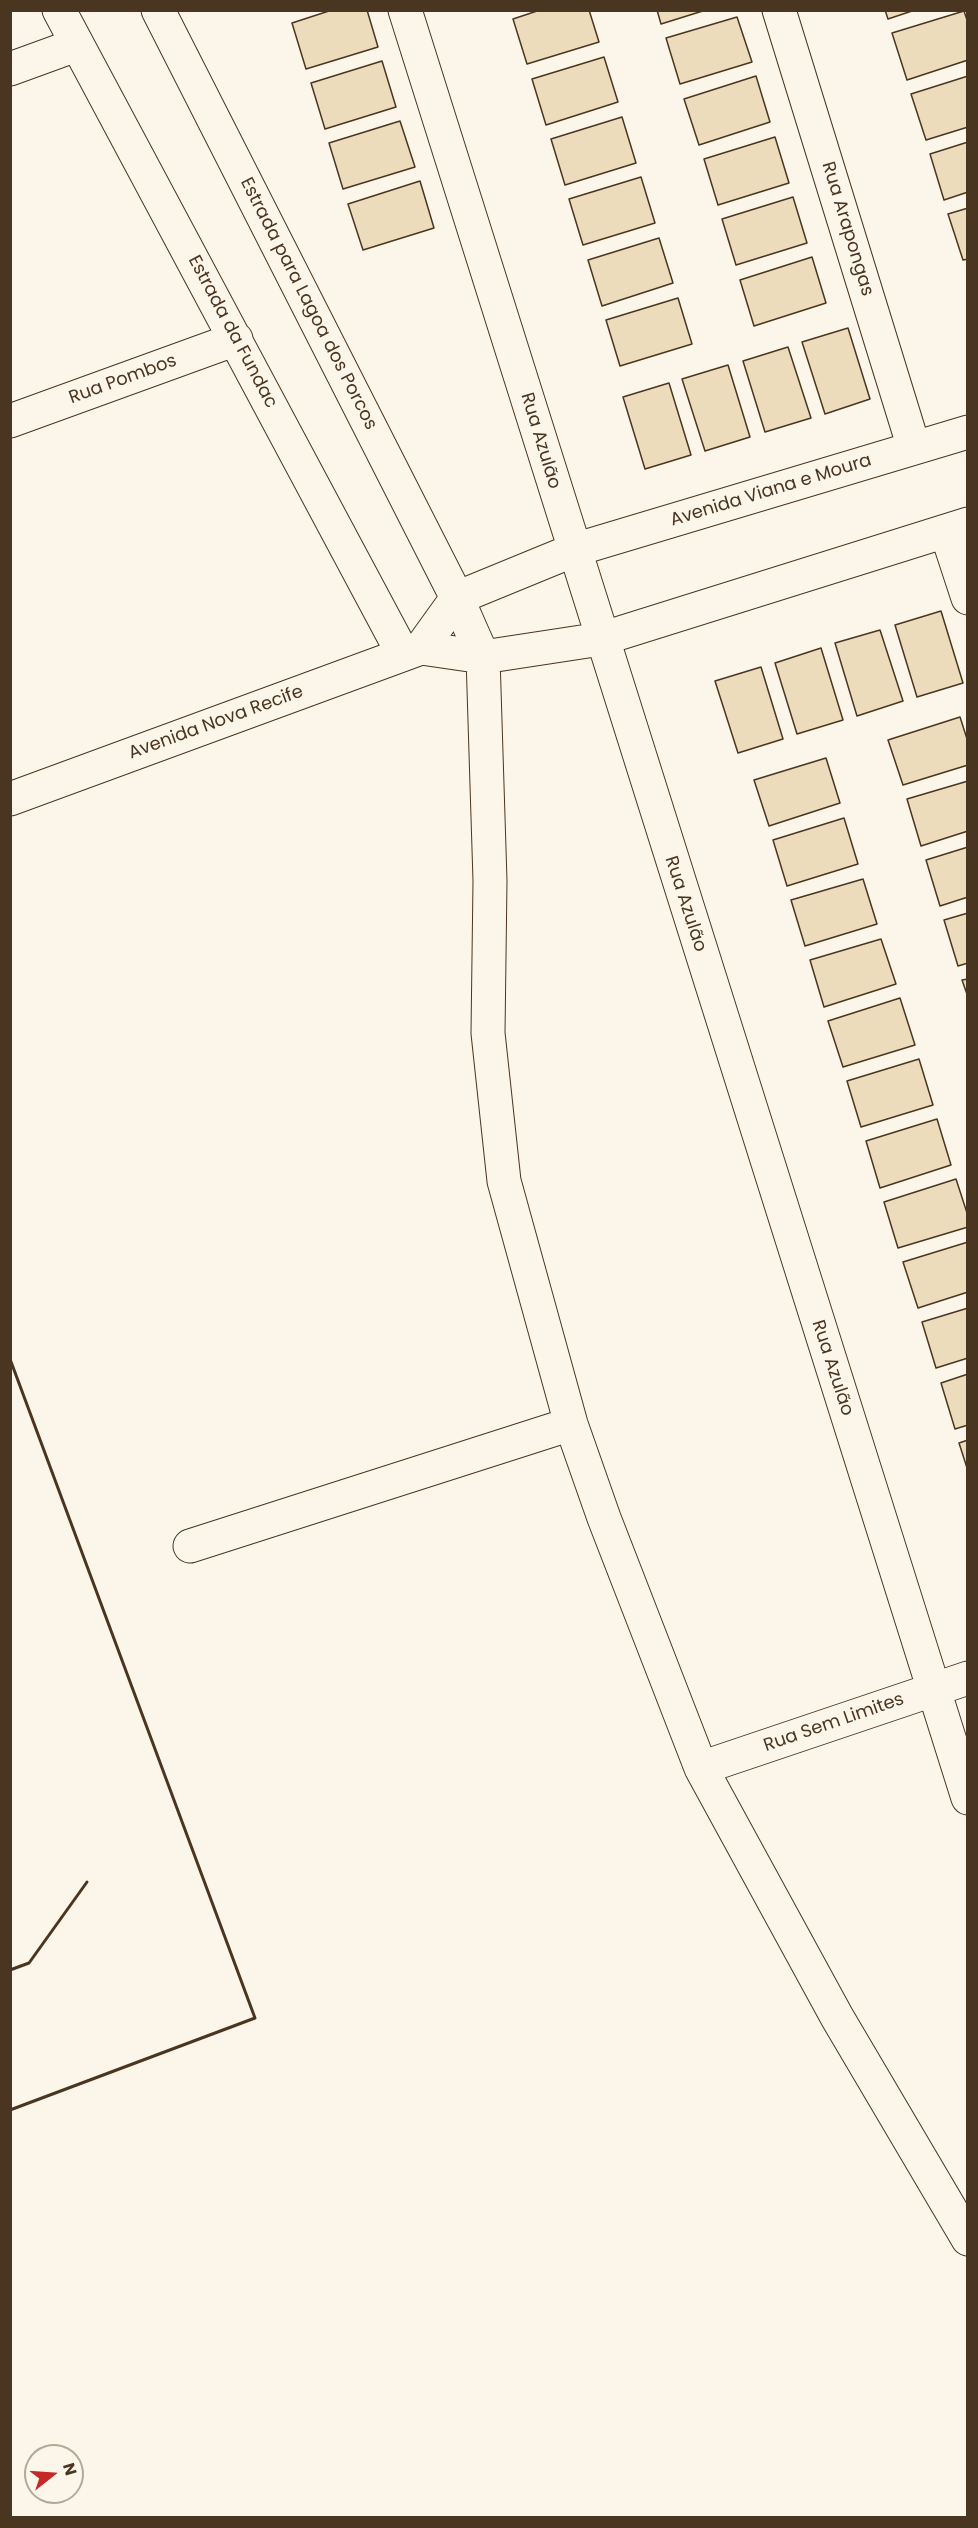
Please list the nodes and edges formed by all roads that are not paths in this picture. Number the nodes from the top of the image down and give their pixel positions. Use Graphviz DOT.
graph roads {
  1 [pos="59,10"];
  2 [pos="158,10"];
  3 [pos="405,10"];
  4 [pos="779,10"];
  5 [pos="76,45"];
  6 [pos="10,69"];
  7 [pos="236,339"];
  8 [pos="10,421"];
  9 [pos="968,432"];
  10 [pos="914,448"];
  11 [pos="957,527"];
  12 [pos="574,550"];
  13 [pos="457,598"];
  14 [pos="968,598"];
  15 [pos="601,639"];
  16 [pos="412,651"];
  17 [pos="483,657"];
  18 [pos="10,799"];
  19 [pos="571,1424"];
  20 [pos="190,1546"];
  21 [pos="968,1678"];
  22 [pos="934,1689"];
  23 [pos="701,1768"];
  24 [pos="968,1798"];
  25 [pos="968,2239"];
  1 -- 5 [label="street, Estrada da Fundac"];
  2 -- 13 [label="street, Estrada para Lagoa dos Porcos"];
  3 -- 12 [label="street, Rua Azulão"];
  4 -- 10 [label="street, Rua Arapongas"];
  5 -- 6 [label="street"];
  5 -- 7 [label="street, Estrada da Fundac"];
  7 -- 8 [label="street, Rua Pombos"];
  7 -- 16 [label="street, Estrada da Fundac"];
  9 -- 10 [label="street, Avenida Viana e Moura"];
  10 -- 12 [label="street, Avenida Viana e Moura"];
  11 -- 14 [label="street"];
  11 -- 15 [label="street"];
  12 -- 13 [label="street, Avenida Viana e Moura"];
  12 -- 15 [label="street, Rua Azulão"];
  13 -- 16 [label="street"];
  13 -- 17 [label="street, Estrada para Lagoa dos Porcos"];
  15 -- 17 [label="street"];
  15 -- 22 [label="street, Rua Azulão"];
  16 -- 17 [label="street"];
  16 -- 18 [label="street, Avenida Nova Recife"];
  17 -- 19 [label="street"];
  19 -- 20 [label="street"];
  19 -- 23 [label="street"];
  21 -- 22 [label="street, Rua Sem Limites"];
  22 -- 23 [label="street, Rua Sem Limites"];
  22 -- 24 [label="street, Rua Azulão"];
  23 -- 25 [label="street"];
}
